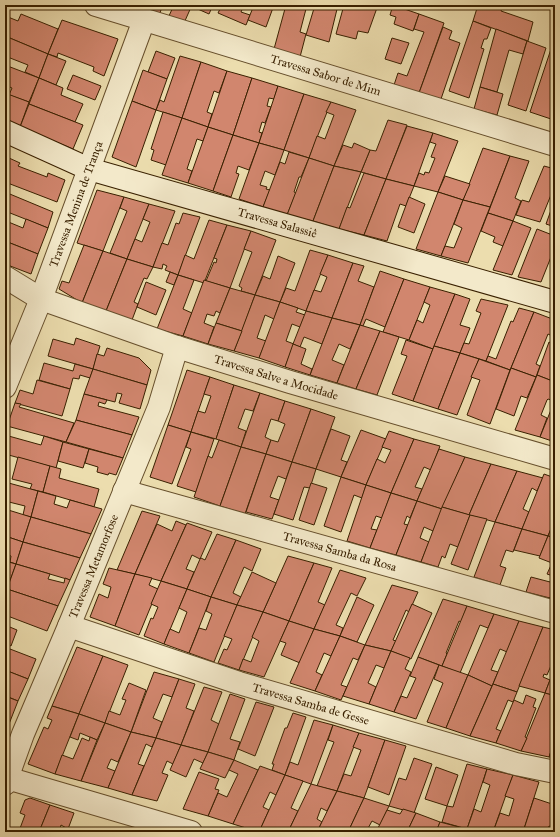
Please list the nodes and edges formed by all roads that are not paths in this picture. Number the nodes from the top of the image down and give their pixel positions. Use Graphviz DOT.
graph roads {
  1 [pos="96,5"];
  2 [pos="144,20"];
  3 [pos="5,131"];
  4 [pos="555,145"];
  5 [pos="89,169"];
  6 [pos="5,277"];
  7 [pos="41,299"];
  8 [pos="555,302"];
  9 [pos="177,347"];
  10 [pos="5,387"];
  11 [pos="555,459"];
  12 [pos="124,491"];
  13 [pos="555,612"];
  14 [pos="69,626"];
  15 [pos="555,772"];
  16 [pos="6,781"];
  17 [pos="191,832"];
  1 -- 2 [label="street, Travessa Sabor de Mim"];
  2 -- 4 [label="street, Travessa Sabor de Mim"];
  2 -- 5 [label="street, Travessa Menina de Trança"];
  3 -- 5 [label="street, Travessa Salassiê"];
  5 -- 7 [label="street, Travessa Menina de Trança"];
  5 -- 8 [label="street, Travessa Salassiê"];
  6 -- 7 [label="street, Travessa Salve a Mocidade"];
  7 -- 9 [label="street, Travessa Salve a Mocidade"];
  7 -- 10 [label="street, Travessa Menina de Trança"];
  9 -- 11 [label="street, Travessa Salve a Mocidade"];
  9 -- 12 [label="street, Travessa Metamorfose"];
  12 -- 13 [label="street, Travessa Samba da Rosa"];
  12 -- 14 [label="street, Travessa Metamorfose"];
  14 -- 15 [label="street, Travessa Samba de Gesse"];
  14 -- 16 [label="street, Travessa Metamorfose"];
  16 -- 17 [label="street"];
}
